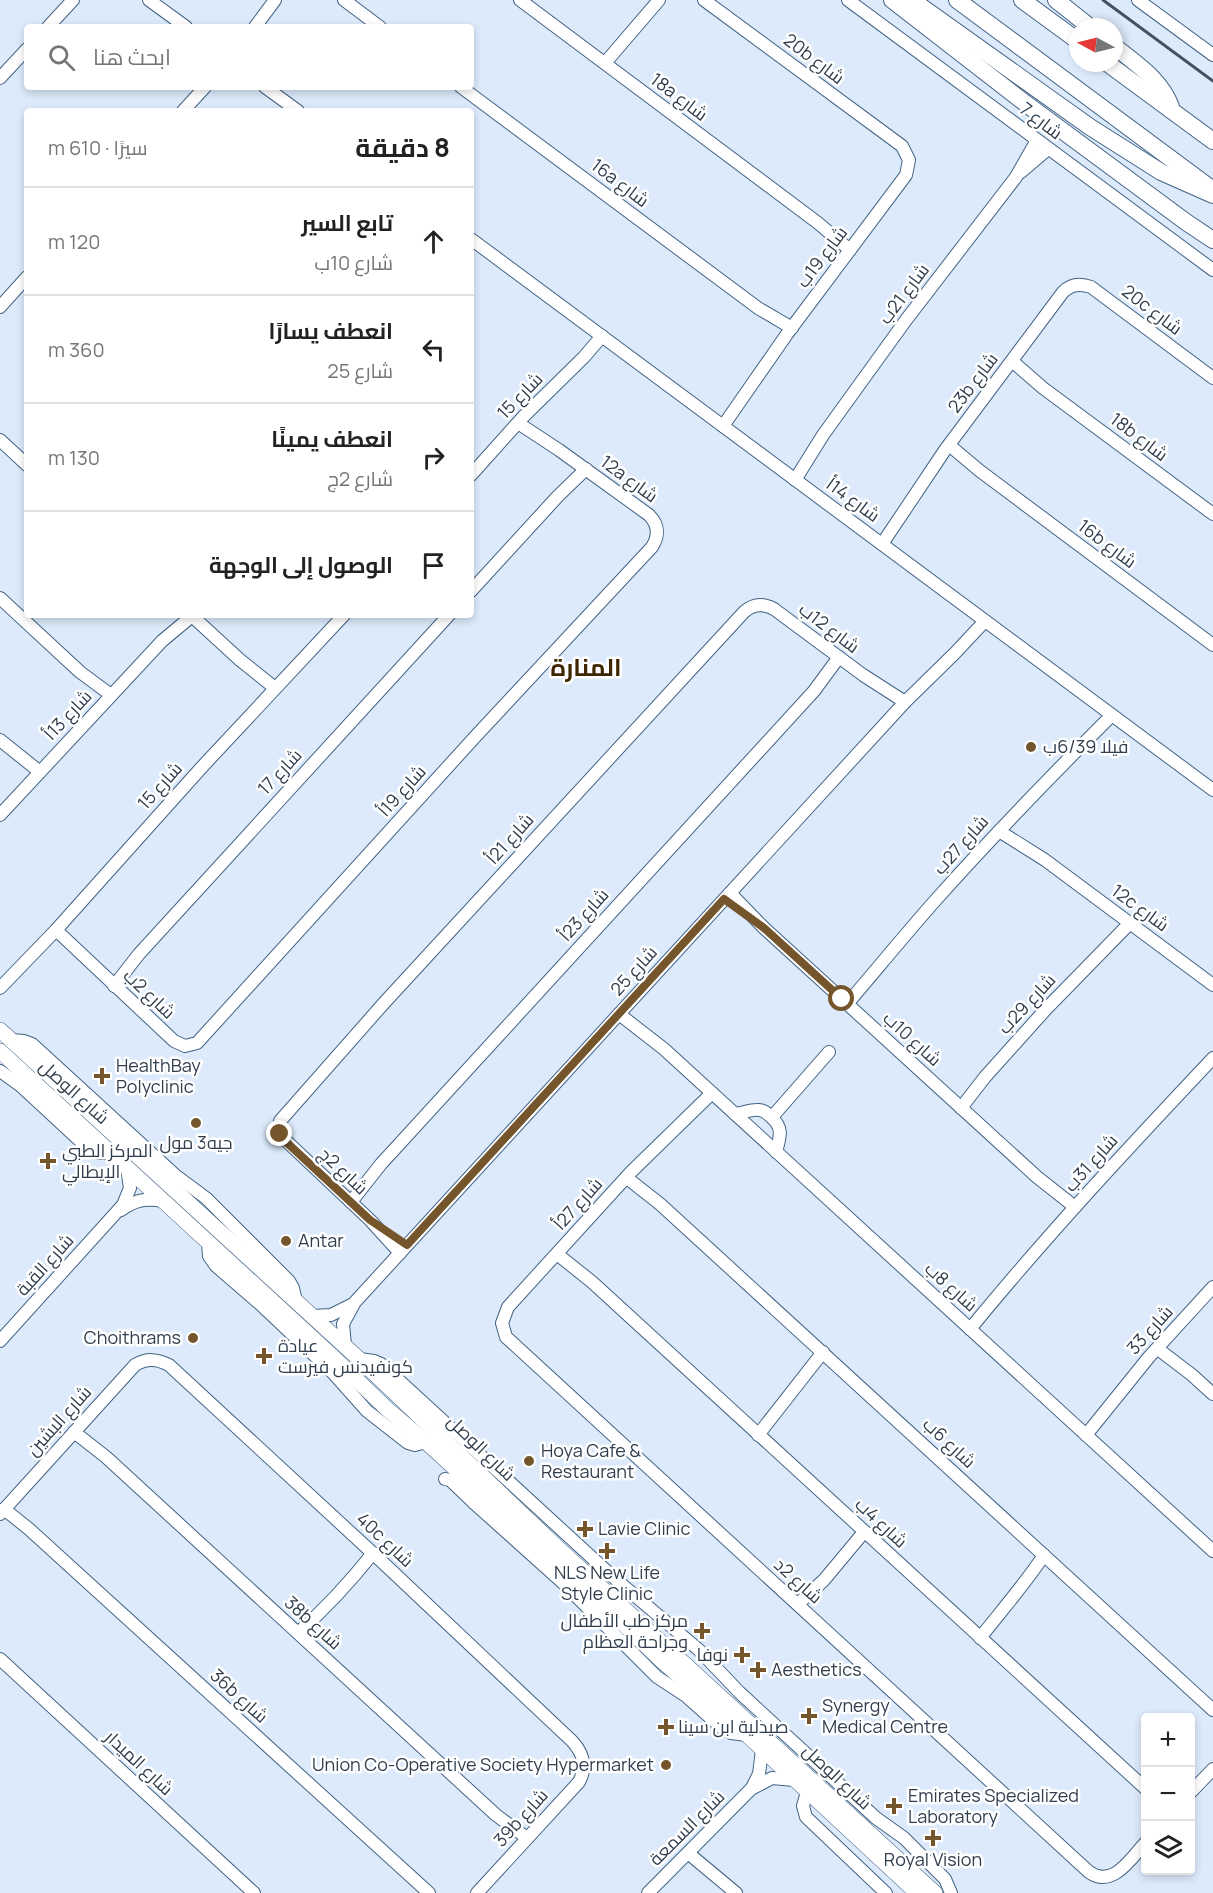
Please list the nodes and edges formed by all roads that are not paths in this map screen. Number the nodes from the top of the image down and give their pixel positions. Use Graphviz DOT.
graph roads {
  1 [pos="73,0"];
  2 [pos="149,0"];
  3 [pos="275,0"];
  4 [pos="344,0"];
  5 [pos="520,0"];
  6 [pos="704,0"];
  7 [pos="848,0"];
  8 [pos="892,0"];
  9 [pos="912,0"];
  10 [pos="957,0"];
  11 [pos="1022,0"];
  12 [pos="1056,0"];
  13 [pos="1138,0"];
  14 [pos="655,3"];
  15 [pos="1079,18"];
  16 [pos="51,24"];
  17 [pos="182,24"];
  18 [pos="257,24"];
  19 [pos="376,24"];
  20 [pos="1069,34"];
  21 [pos="24,52"];
  22 [pos="1123,53"];
  23 [pos="1213,55"];
  24 [pos="608,66"];
  25 [pos="1119,72"];
  26 [pos="0,78"];
  27 [pos="203,90"];
  28 [pos="269,90"];
  29 [pos="465,90"];
  30 [pos="186,108"];
  31 [pos="294,108"];
  32 [pos="1172,110"];
  33 [pos="1036,140"];
  34 [pos="1213,141"];
  35 [pos="902,146"];
  36 [pos="1048,149"];
  37 [pos="1016,177"];
  38 [pos="1213,190"];
  39 [pos="1213,195"];
  40 [pos="1213,240"];
  41 [pos="474,241"];
  42 [pos="852,247"];
  43 [pos="1213,270"];
  44 [pos="24,280"];
  45 [pos="1066,289"];
  46 [pos="0,306"];
  47 [pos="789,331"];
  48 [pos="599,334"];
  49 [pos="1010,363"];
  50 [pos="1213,378"];
  51 [pos="521,420"];
  52 [pos="721,424"];
  53 [pos="0,440"];
  54 [pos="947,448"];
  55 [pos="24,462"];
  56 [pos="583,467"];
  57 [pos="474,472"];
  58 [pos="792,478"];
  59 [pos="1213,514"];
  60 [pos="878,542"];
  61 [pos="652,547"];
  62 [pos="474,588"];
  63 [pos="0,598"];
  64 [pos="774,609"];
  65 [pos="185,618"];
  66 [pos="191,618"];
  67 [pos="341,618"];
  68 [pos="446,618"];
  69 [pos="982,619"];
  70 [pos="1213,645"];
  71 [pos="842,660"];
  72 [pos="272,691"];
  73 [pos="109,697"];
  74 [pos="902,705"];
  75 [pos="1108,713"];
  76 [pos="4,744"];
  77 [pos="37,774"];
  78 [pos="1213,790"];
  79 [pos="0,815"];
  80 [pos="1002,828"];
  81 [pos="727,896"];
  82 [pos="1126,921"];
  83 [pos="54,933"];
  84 [pos="108,980"];
  85 [pos="1213,985"];
  86 [pos="2,988"];
  87 [pos="844,1001"];
  88 [pos="622,1011"];
  89 [pos="4,1040"];
  90 [pos="174,1041"];
  91 [pos="829,1052"];
  92 [pos="1213,1058"];
  93 [pos="0,1071"];
  94 [pos="709,1090"];
  95 [pos="959,1106"];
  96 [pos="735,1114"];
  97 [pos="282,1117"];
  98 [pos="772,1117"];
  99 [pos="776,1152"];
  100 [pos="112,1153"];
  101 [pos="127,1168"];
  102 [pos="629,1175"];
  103 [pos="348,1200"];
  104 [pos="163,1201"];
  105 [pos="1072,1210"];
  106 [pos="117,1213"];
  107 [pos="403,1249"];
  108 [pos="560,1251"];
  109 [pos="1213,1287"];
  110 [pos="355,1302"];
  111 [pos="508,1307"];
  112 [pos="312,1316"];
  113 [pos="967,1326"];
  114 [pos="0,1341"];
  115 [pos="345,1346"];
  116 [pos="1160,1346"];
  117 [pos="826,1355"];
  118 [pos="149,1359"];
  119 [pos="359,1359"];
  120 [pos="1213,1394"];
  121 [pos="76,1429"];
  122 [pos="756,1432"];
  123 [pos="1083,1432"];
  124 [pos="445,1479"];
  125 [pos="473,1485"];
  126 [pos="474,1503"];
  127 [pos="4,1509"];
  128 [pos="867,1534"];
  129 [pos="1213,1551"];
  130 [pos="376,1555"];
  131 [pos="1047,1558"];
  132 [pos="800,1607"];
  133 [pos="977,1635"];
  134 [pos="302,1636"];
  135 [pos="0,1659"];
  136 [pos="1213,1710"];
  137 [pos="747,1735"];
  138 [pos="762,1750"];
  139 [pos="584,1762"];
  140 [pos="1213,1769"];
  141 [pos="794,1780"];
  142 [pos="1141,1784"];
  143 [pos="751,1789"];
  144 [pos="1195,1789"];
  145 [pos="807,1792"];
  146 [pos="525,1841"];
  147 [pos="1141,1847"];
  148 [pos="691,1850"];
  149 [pos="247,1891"];
  150 [pos="427,1892"];
  151 [pos="477,1893"];
  152 [pos="648,1893"];
  153 [pos="736,1893"];
  154 [pos="886,1893"];
  155 [pos="917,1893"];
  156 [pos="935,1893"];
  157 [pos="951,1893"];
  1 -- 16 [label="street"];
  2 -- 17 [label="street"];
  3 -- 18 [label="street"];
  4 -- 19 [label="street"];
  5 -- 24 [label="street, 18a شارع"];
  6 -- 35 [label="street, 20b شارع"];
  7 -- 33 [label="street, شارع 7"];
  8 -- 40 [label="highway"];
  9 -- 39 [label="highway"];
  10 -- 38 [label="highway"];
  11 -- 20 [label="highway"];
  12 -- 15 [label="highway"];
  13 -- 23 [label="street"];
  14 -- 24 [label="street"];
  21 -- 26 [label="street"];
  22 -- 32 [label="highway"];
  24 -- 42 [label="street, 18a شارع"];
  25 -- 32 [label="highway"];
  27 -- 30 [label="street"];
  28 -- 31 [label="street"];
  29 -- 47 [label="street, 16a شارع"];
  32 -- 34 [label="highway"];
  33 -- 36 [label="street, شارع 7"];
  33 -- 37 [label="street, شارع 21ب"];
  35 -- 42 [label="street, شارع 19ب"];
  36 -- 37 [label="street, شارع 21ب"];
  36 -- 43 [label="street, شارع 7"];
  37 -- 58 [label="street, شارع 21ب"];
  41 -- 48 [label="street, شارع 14أ"];
  42 -- 47 [label="street, شارع 19ب"];
  44 -- 46 [label="street"];
  45 -- 49 [label="street, 23b شارع"];
  45 -- 50 [label="street, 20c شارع"];
  47 -- 52 [label="street, شارع 19ب"];
  48 -- 51 [label="street, شارع 15"];
  48 -- 52 [label="street, شارع 14أ"];
  49 -- 54 [label="street, 23b شارع"];
  49 -- 59 [label="street, 18b شارع"];
  51 -- 56 [label="street, 12a شارع"];
  51 -- 57 [label="street, شارع 15"];
  52 -- 58 [label="street, شارع 14أ"];
  53 -- 55 [label="street"];
  54 -- 60 [label="street, 23b شارع"];
  54 -- 70 [label="street, 16b شارع"];
  56 -- 61 [label="street, 12a شارع"];
  56 -- 62 [label="street"];
  58 -- 60 [label="street, شارع 14أ"];
  60 -- 69 [label="street, شارع 14أ"];
  61 -- 90 [label="street, شارع 19أ"];
  63 -- 73 [label="street"];
  64 -- 71 [label="street, شارع 12ب"];
  64 -- 97 [label="street, شارع 21أ"];
  65 -- 73 [label="street, شارع 13أ"];
  66 -- 72 [label="street"];
  67 -- 72 [label="street, شارع 15"];
  68 -- 84 [label="street, شارع 17"];
  69 -- 74 [label="street, شارع 25"];
  69 -- 75 [label="street, شارع 14أ"];
  71 -- 74 [label="street, شارع 12ب"];
  71 -- 103 [label="street, شارع 23أ"];
  72 -- 83 [label="street, شارع 15"];
  73 -- 77 [label="street, شارع 13أ"];
  74 -- 81 [label="street, شارع 25"];
  75 -- 78 [label="street, شارع 14أ"];
  75 -- 80 [label="street, شارع 27ب"];
  76 -- 77 [label="street"];
  77 -- 79 [label="street, شارع 13أ"];
  80 -- 82 [label="street, 12c شارع"];
  80 -- 87 [label="street, شارع 27ب"];
  81 -- 87 [label="street, شارع 10ب"];
  81 -- 88 [label="street, شارع 25"];
  82 -- 85 [label="street, 12c شارع"];
  82 -- 95 [label="street, شارع 29ب"];
  83 -- 84 [label="street, شارع 2ب"];
  83 -- 86 [label="street, شارع 15"];
  84 -- 90 [label="street, شارع 2ب"];
  87 -- 95 [label="street, شارع 10ب"];
  88 -- 94 [label="street, شارع 8ب"];
  88 -- 107 [label="street, شارع 25"];
  89 -- 100 [label="main road, شارع الوصل"];
  89 -- 112 [label="main road, شارع الوصل"];
  91 -- 98 [label="street"];
  92 -- 105 [label="street, شارع 31ب"];
  93 -- 100 [label="street"];
  94 -- 96 [label="street, شارع 8ب"];
  94 -- 102 [label="street, شارع 27أ"];
  95 -- 105 [label="street, شارع 10ب"];
  96 -- 98 [label="street"];
  96 -- 99 [label="street, شارع 8ب"];
  97 -- 103 [label="street, شارع 2ج"];
  98 -- 99 [label="street"];
  99 -- 113 [label="street, شارع 8ب"];
  100 -- 101 [label="main road, شارع الوصل"];
  101 -- 104 [label="main road, شارع الوصل"];
  101 -- 106 [label="street, شارع القبة"];
  102 -- 108 [label="street, شارع 27أ"];
  102 -- 117 [label="street, شارع 6ب"];
  103 -- 107 [label="street, شارع 2ج"];
  104 -- 106 [label="street, شارع القبة"];
  104 -- 125 [label="main road, شارع الوصل"];
  105 -- 113 [label="street, شارع 31ب"];
  106 -- 114 [label="street, شارع القبة"];
  107 -- 110 [label="street, شارع 25"];
  108 -- 111 [label="street, شارع 27أ"];
  108 -- 122 [label="street, شارع 4ب"];
  109 -- 116 [label="street, شارع 33"];
  110 -- 112 [label="street, شارع 25"];
  110 -- 115 [label="street, شارع 25"];
  111 -- 132 [label="street, شارع 2د"];
  112 -- 115 [label="main road, شارع الوصل"];
  113 -- 123 [label="street, شارع 8ب"];
  115 -- 119 [label="main road, شارع الوصل"];
  116 -- 120 [label="street"];
  116 -- 123 [label="street, شارع 33"];
  117 -- 122 [label="street"];
  117 -- 131 [label="street, شارع 6ب"];
  118 -- 121 [label="street, شارع البشين"];
  118 -- 130 [label="street, 40c شارع"];
  119 -- 156 [label="main road, شارع الوصل"];
  119 -- 157 [label="street"];
  121 -- 127 [label="street, شارع البشين"];
  121 -- 134 [label="street, 38b شارع"];
  122 -- 128 [label="street, شارع 4ب"];
  123 -- 129 [label="street, شارع 8ب"];
  124 -- 126 [label="street"];
  125 -- 126 [label="street"];
  125 -- 137 [label="main road, شارع الوصل"];
  126 -- 137 [label="street"];
  127 -- 150 [label="street, 36b شارع"];
  128 -- 132 [label="street"];
  128 -- 133 [label="street, شارع 4ب"];
  130 -- 134 [label="street"];
  130 -- 139 [label="street, 40c شارع"];
  131 -- 133 [label="street"];
  131 -- 136 [label="street, شارع 6ب"];
  132 -- 147 [label="street, شارع 2د"];
  133 -- 142 [label="street, شارع 4ب"];
  134 -- 146 [label="street, 38b شارع"];
  135 -- 149 [label="street, شارع الميدار"];
  137 -- 138 [label="main road, شارع الوصل"];
  138 -- 141 [label="main road, شارع الوصل"];
  138 -- 143 [label="street, شارع السمعة"];
  139 -- 146 [label="street, 39b شارع"];
  140 -- 144 [label="street"];
  141 -- 143 [label="street, شارع السمعة"];
  141 -- 145 [label="main road, شارع الوصل"];
  143 -- 148 [label="street, شارع السمعة"];
  145 -- 154 [label="street"];
  145 -- 155 [label="main road, شارع الوصل"];
  146 -- 151 [label="street, 39b شارع"];
  148 -- 152 [label="street, شارع السمعة"];
  148 -- 153 [label="street"];
}
